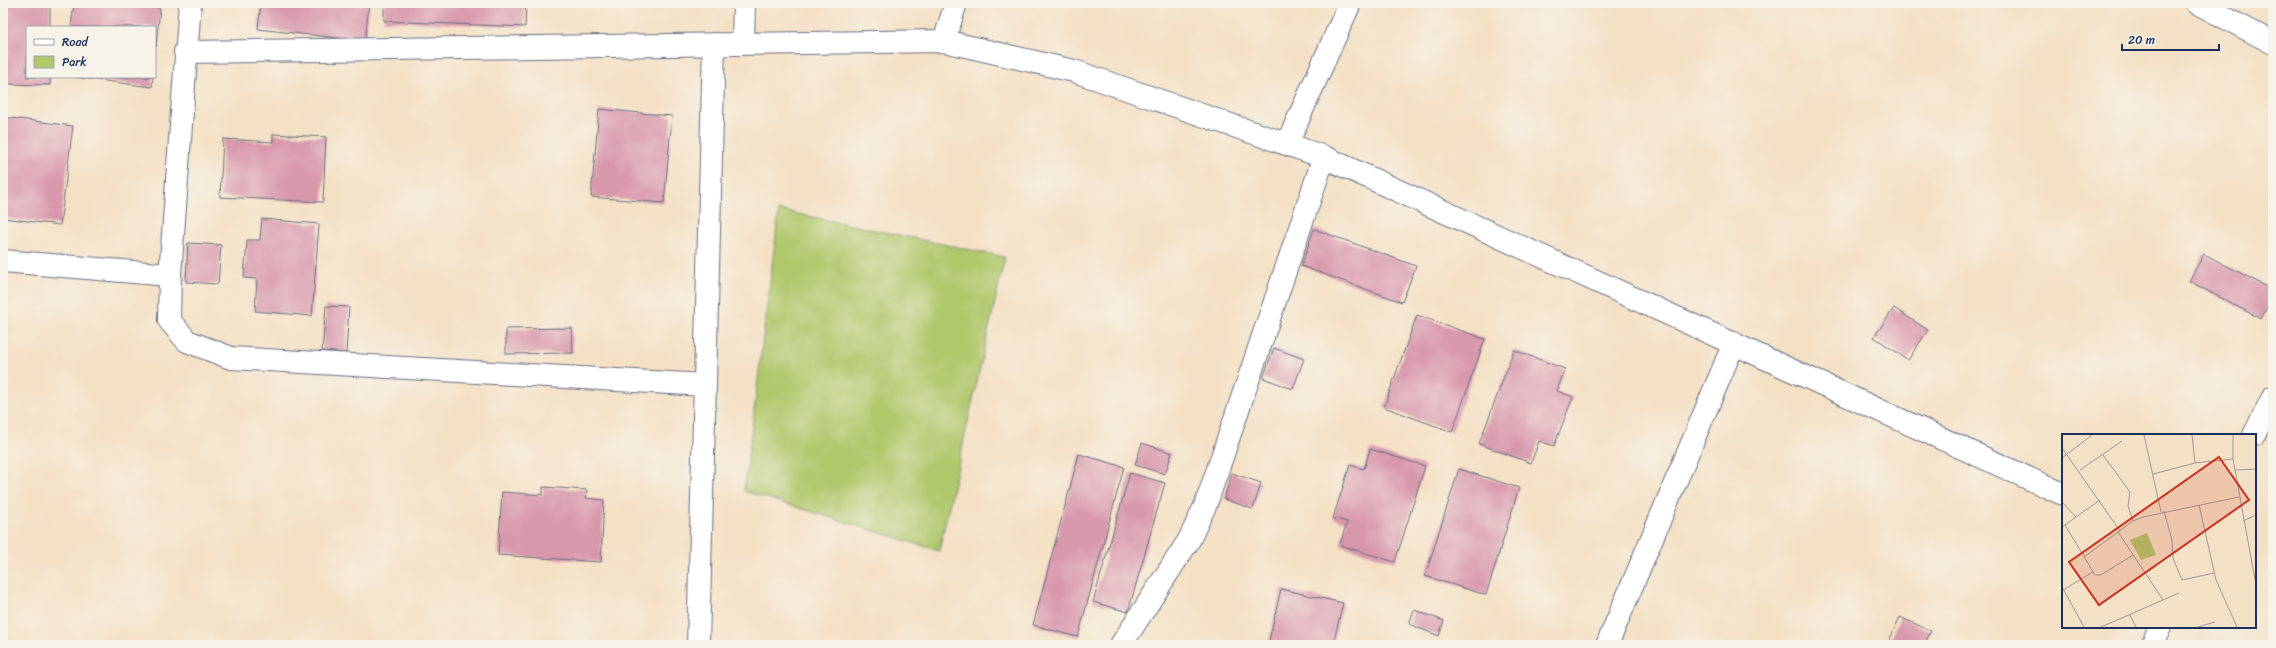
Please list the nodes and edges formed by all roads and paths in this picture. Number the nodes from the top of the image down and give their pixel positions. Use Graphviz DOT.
graph roads {
  1 [pos="190,3"];
  2 [pos="744,3"];
  3 [pos="956,3"];
  4 [pos="1350,3"];
  5 [pos="2197,3"];
  6 [pos="944,41"];
  7 [pos="2273,43"];
  8 [pos="714,44"];
  9 [pos="743,44"];
  10 [pos="186,52"];
  11 [pos="1287,144"];
  12 [pos="1324,157"];
  13 [pos="3,261"];
  14 [pos="170,275"];
  15 [pos="1734,343"];
  16 [pos="705,386"];
  17 [pos="2273,397"];
  18 [pos="2254,434"];
  19 [pos="2062,494"];
  20 [pos="2160,628"];
  21 [pos="698,645"];
  22 [pos="1121,645"];
  23 [pos="1608,645"];
  24 [pos="2152,645"];
  1 -- 10 [label="street"];
  2 -- 9 [label="street"];
  3 -- 6 [label="street"];
  4 -- 11 [label="street"];
  5 -- 7 [label="street"];
  6 -- 9 [label="street"];
  6 -- 11 [label="street"];
  8 -- 9 [label="street"];
  8 -- 10 [label="street"];
  8 -- 16 [label="street"];
  10 -- 14 [label="street"];
  11 -- 12 [label="street"];
  12 -- 15 [label="street"];
  12 -- 22 [label="street"];
  13 -- 14 [label="street"];
  14 -- 16 [label="street"];
  15 -- 19 [label="street"];
  15 -- 23 [label="street"];
  16 -- 21 [label="street"];
  17 -- 18 [label="street"];
  20 -- 24 [label="street"];
}
